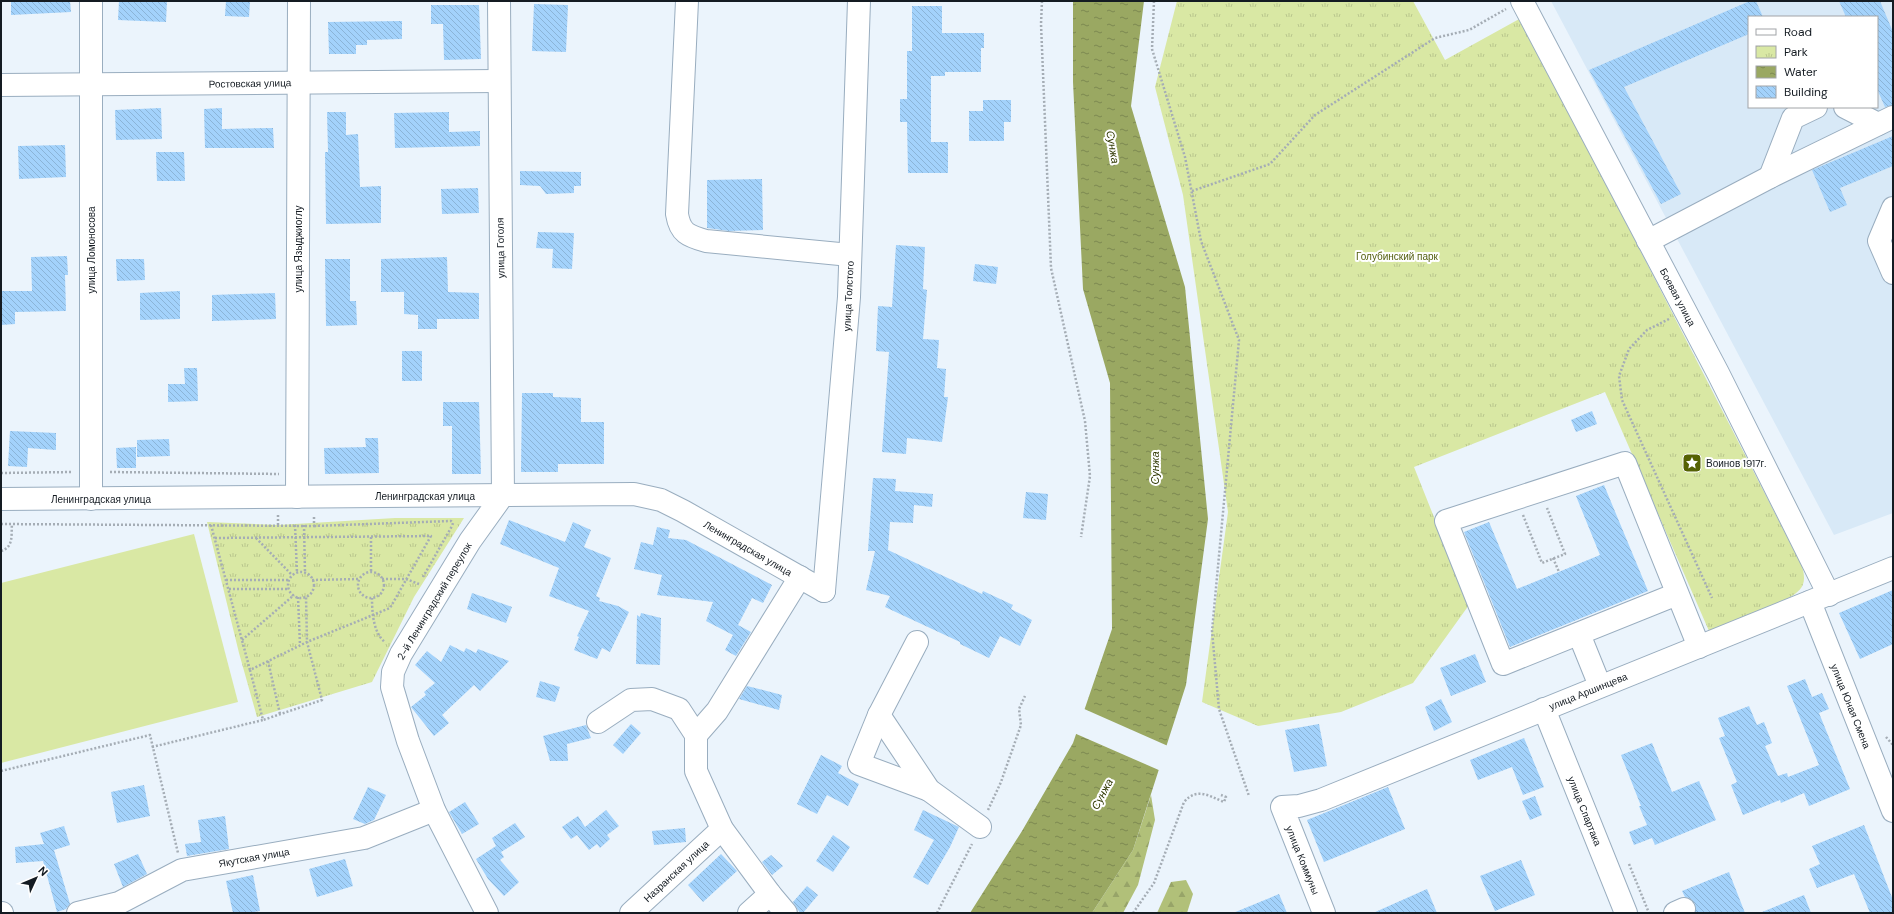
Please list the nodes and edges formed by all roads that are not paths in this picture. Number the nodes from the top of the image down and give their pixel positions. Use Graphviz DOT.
graph roads {
  1 [pos="91,1"];
  2 [pos="299,1"];
  3 [pos="499,1"];
  4 [pos="687,1"];
  5 [pos="859,1"];
  6 [pos="1515,5"];
  7 [pos="498,81"];
  8 [pos="299,83"];
  9 [pos="91,84"];
  10 [pos="1,85"];
  11 [pos="1812,108"];
  12 [pos="1848,108"];
  13 [pos="1885,120"];
  14 [pos="1770,177"];
  15 [pos="1893,208"];
  16 [pos="1648,241"];
  17 [pos="850,255"];
  18 [pos="1893,273"];
  19 [pos="503,495"];
  20 [pos="306,497"];
  21 [pos="1,499"];
  22 [pos="91,499"];
  23 [pos="1893,568"];
  24 [pos="800,577"];
  25 [pos="824,591"];
  26 [pos="1678,594"];
  27 [pos="1819,598"];
  28 [pos="1579,634"];
  29 [pos="916,642"];
  30 [pos="1699,647"];
  31 [pos="1600,686"];
  32 [pos="1544,708"];
  33 [pos="879,715"];
  34 [pos="598,722"];
  35 [pos="696,735"];
  36 [pos="928,790"];
  37 [pos="1282,807"];
  38 [pos="434,810"];
  39 [pos="1893,810"];
  40 [pos="980,827"];
  41 [pos="722,829"];
  42 [pos="770,894"];
  43 [pos="123,908"];
  44 [pos="78,913"];
  45 [pos="487,913"];
  46 [pos="631,913"];
  47 [pos="749,913"];
  48 [pos="786,913"];
  49 [pos="1324,913"];
  50 [pos="1626,913"];
  1 -- 9 [label="street, улица Ломоносова"];
  2 -- 8 [label="street, улица Языджиоглу"];
  3 -- 7 [label="street, улица Гоголя"];
  4 -- 17 [label="street"];
  5 -- 17 [label="street, улица Толстого"];
  6 -- 16 [label="street, Боевая улица"];
  7 -- 8 [label="street, Ростовская улица"];
  7 -- 19 [label="street, улица Гоголя"];
  8 -- 9 [label="street, Ростовская улица"];
  8 -- 20 [label="street, улица Языджиоглу"];
  9 -- 10 [label="street, Ростовская улица"];
  9 -- 22 [label="street, улица Ломоносова"];
  11 -- 14 [label="street"];
  12 -- 13 [label="street"];
  13 -- 14 [label="street"];
  14 -- 16 [label="street"];
  15 -- 18 [label="street"];
  16 -- 27 [label="street, Боевая улица"];
  17 -- 25 [label="street, улица Толстого"];
  19 -- 20 [label="street, Ленинградская улица"];
  19 -- 24 [label="street, Ленинградская улица"];
  19 -- 38 [label="street, 2-й Ленинградский переулок"];
  20 -- 22 [label="street, Ленинградская улица"];
  21 -- 22 [label="street, Ленинградская улица"];
  23 -- 27 [label="street, улица Аршинцева"];
  24 -- 25 [label="street, Ленинградская улица"];
  24 -- 35 [label="street"];
  26 -- 28 [label="street"];
  26 -- 28 [label="street"];
  26 -- 30 [label="street"];
  27 -- 30 [label="street, улица Аршинцева"];
  27 -- 39 [label="street, улица Юная Смена"];
  28 -- 31 [label="street"];
  29 -- 33 [label="street"];
  30 -- 31 [label="street, улица Аршинцева"];
  31 -- 32 [label="street, улица Аршинцева"];
  32 -- 37 [label="street, улица Аршинцева"];
  32 -- 50 [label="street, улица Спартака"];
  33 -- 36 [label="street"];
  33 -- 36 [label="street"];
  34 -- 35 [label="street"];
  35 -- 41 [label="street"];
  36 -- 40 [label="street"];
  37 -- 49 [label="street, улица Коммуны"];
  38 -- 43 [label="street, Якутская улица"];
  38 -- 45 [label="street, 2-й Ленинградский переулок"];
  41 -- 42 [label="street"];
  41 -- 46 [label="street, Назранская улица"];
  42 -- 47 [label="street"];
  42 -- 48 [label="street"];
  43 -- 44 [label="street, Якутская улица"];
}
